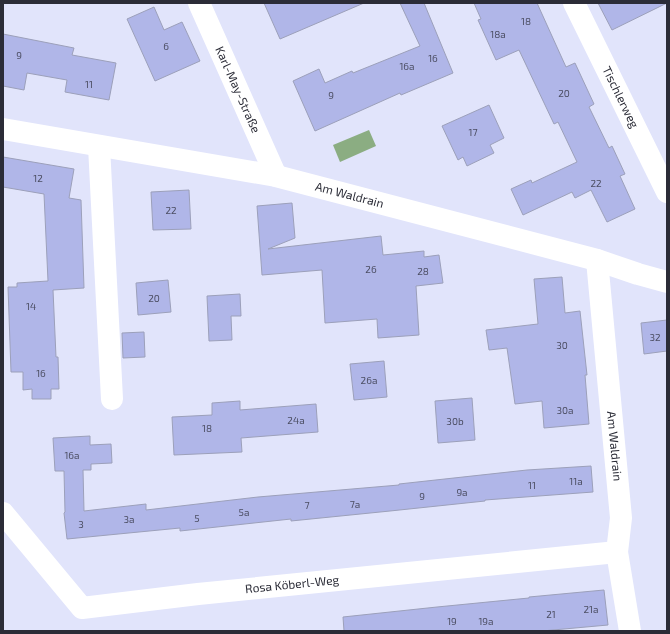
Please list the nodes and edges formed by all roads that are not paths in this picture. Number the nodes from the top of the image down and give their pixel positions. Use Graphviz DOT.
graph roads {
  1 [pos="199,3"];
  2 [pos="574,3"];
  3 [pos="3,129"];
  4 [pos="99,146"];
  5 [pos="276,176"];
  6 [pos="667,192"];
  7 [pos="597,260"];
  8 [pos="667,282"];
  9 [pos="112,399"];
  10 [pos="5,516"];
  11 [pos="617,552"];
  12 [pos="630,631"];
  1 -- 5 [label="street, Karl-May-Straße"];
  2 -- 6 [label="street, Tischlerweg"];
  3 -- 4 [label="street, Am Waldrain"];
  4 -- 5 [label="street, Am Waldrain"];
  4 -- 9 [label="street"];
  5 -- 7 [label="street, Am Waldrain"];
  7 -- 8 [label="street, Am Waldrain"];
  7 -- 11 [label="street, Am Waldrain"];
  10 -- 11 [label="street, Rosa Köberl-Weg"];
  11 -- 12 [label="street, Am Waldrain"];
}
